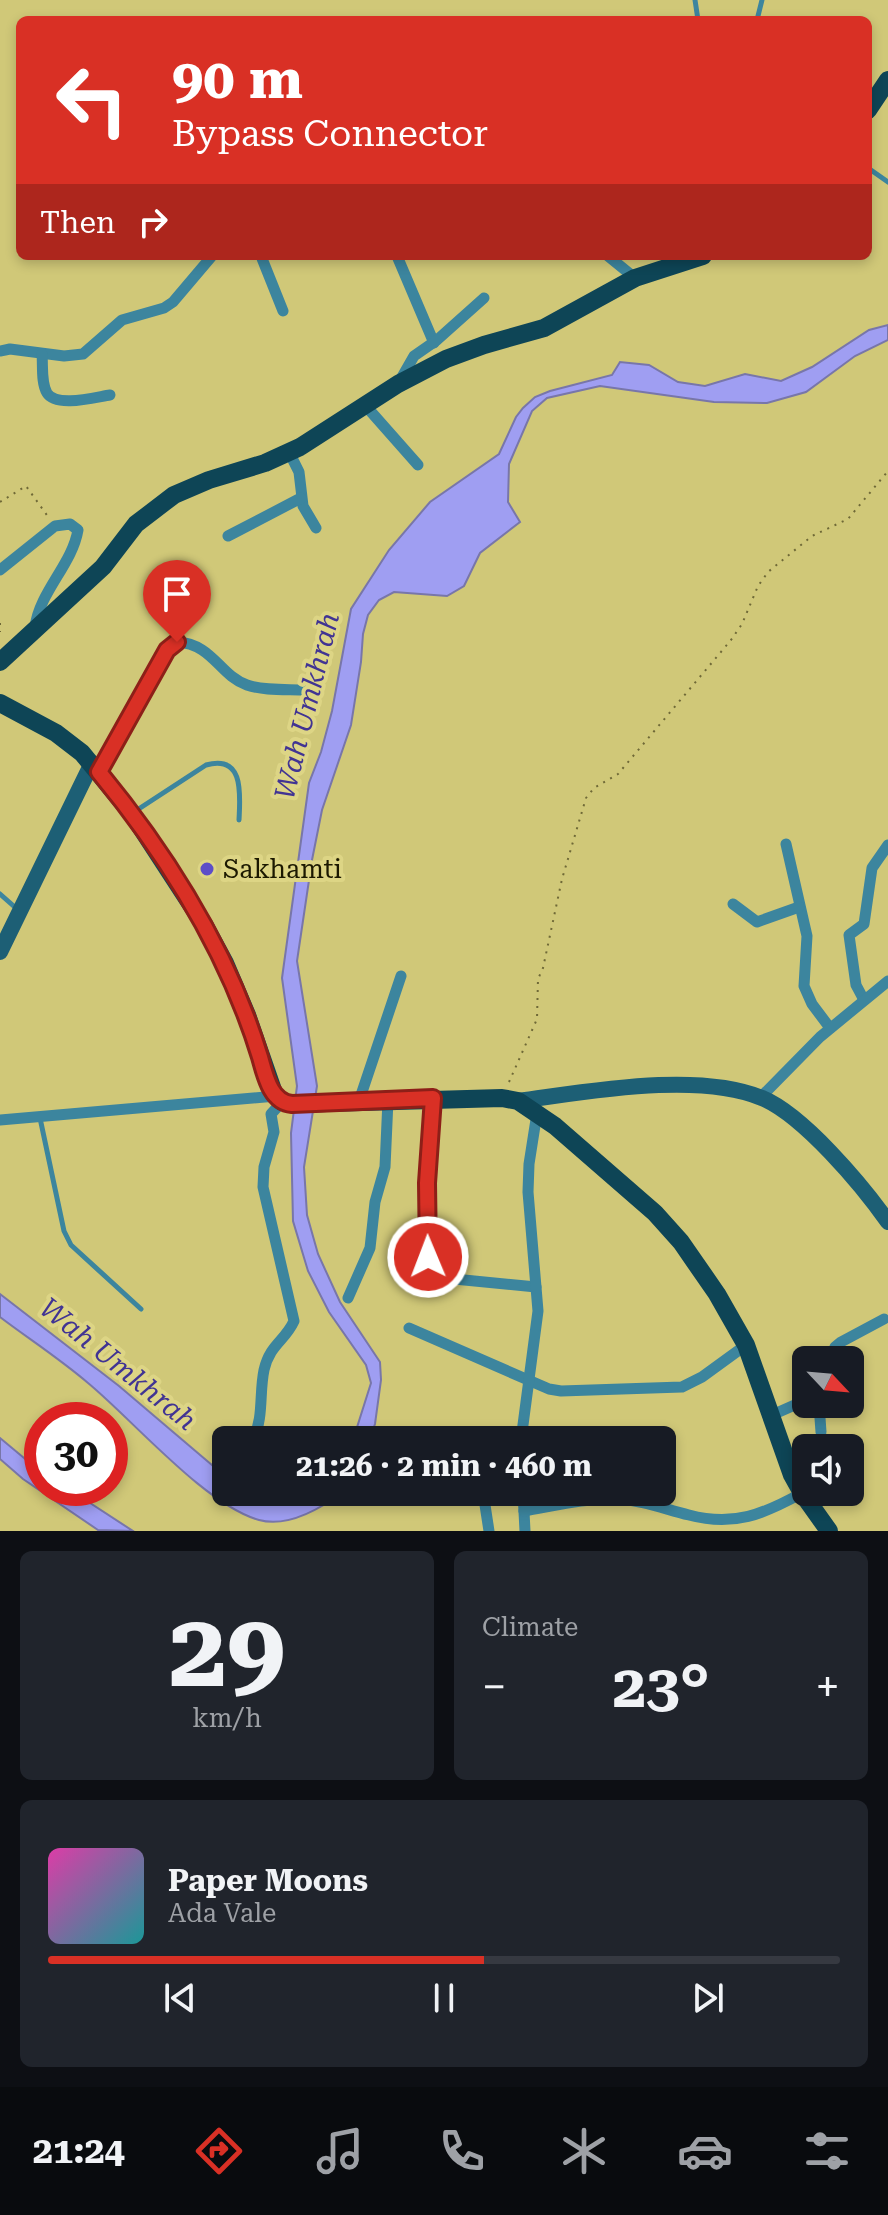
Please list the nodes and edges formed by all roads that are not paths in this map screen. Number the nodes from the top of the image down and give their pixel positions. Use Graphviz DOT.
graph roads {
  1 [pos="888,80"];
  2 [pos="872,104"];
  3 [pos="208,260"];
  4 [pos="263,260"];
  5 [pos="399,260"];
  6 [pos="613,260"];
  7 [pos="677,261"];
  8 [pos="635,278"];
  9 [pos="484,298"];
  10 [pos="283,311"];
  11 [pos="434,343"];
  12 [pos="0,351"];
  13 [pos="42,354"];
  14 [pos="398,384"];
  15 [pos="110,395"];
  16 [pos="365,405"];
  17 [pos="289,452"];
  18 [pos="418,465"];
  19 [pos="301,498"];
  20 [pos="316,528"];
  21 [pos="228,536"];
  22 [pos="0,570"];
  23 [pos="35,627"];
  24 [pos="0,662"];
  25 [pos="306,690"];
  26 [pos="4,705"];
  27 [pos="95,767"];
  28 [pos="132,814"];
  29 [pos="239,820"];
  30 [pos="786,844"];
  31 [pos="888,845"];
  32 [pos="0,894"];
  33 [pos="733,904"];
  34 [pos="799,907"];
  35 [pos="21,912"];
  36 [pos="0,952"];
  37 [pos="401,976"];
  38 [pos="888,981"];
  39 [pos="864,1000"];
  40 [pos="830,1028"];
  41 [pos="761,1097"];
  42 [pos="433,1098"];
  43 [pos="510,1099"];
  44 [pos="388,1100"];
  45 [pos="283,1101"];
  46 [pos="359,1101"];
  47 [pos="537,1113"];
  48 [pos="40,1117"];
  49 [pos="0,1120"];
  50 [pos="888,1222"];
  51 [pos="428,1257"];
  52 [pos="444,1278"];
  53 [pos="536,1287"];
  54 [pos="348,1298"];
  55 [pos="141,1309"];
  56 [pos="884,1319"];
  57 [pos="409,1328"];
  58 [pos="746,1345"];
  59 [pos="836,1346"];
  60 [pos="528,1380"];
  61 [pos="792,1406"];
  62 [pos="772,1415"];
  63 [pos="820,1418"];
  64 [pos="258,1426"];
  65 [pos="523,1426"];
  66 [pos="821,1432"];
  67 [pos="792,1475"];
  68 [pos="792,1498"];
  69 [pos="485,1506"];
  70 [pos="524,1506"];
  71 [pos="811,1506"];
  72 [pos="524,1511"];
  73 [pos="489,1531"];
  74 [pos="525,1531"];
  75 [pos="829,1531"];
  1 -- 2 [label="main road"];
  3 -- 13 [label="street"];
  4 -- 10 [label="street"];
  5 -- 11 [label="street"];
  6 -- 8 [label="street"];
  7 -- 8 [label="main road"];
  8 -- 14 [label="main road"];
  9 -- 11 [label="street"];
  11 -- 14 [label="street"];
  12 -- 13 [label="street"];
  13 -- 15 [label="street"];
  14 -- 16 [label="main road"];
  16 -- 17 [label="main road"];
  16 -- 18 [label="street"];
  17 -- 19 [label="street"];
  17 -- 23 [label="main road"];
  19 -- 20 [label="street"];
  19 -- 21 [label="street"];
  22 -- 23 [label="street"];
  23 -- 24 [label="main road"];
  25 -- 27 [label="street"];
  26 -- 27 [label="main road"];
  27 -- 28 [label="main road"];
  27 -- 35 [label="street"];
  28 -- 29 [label="lane"];
  28 -- 45 [label="main road"];
  30 -- 34 [label="street"];
  31 -- 39 [label="street"];
  32 -- 35 [label="lane"];
  33 -- 34 [label="street"];
  34 -- 40 [label="street"];
  35 -- 36 [label="street"];
  37 -- 46 [label="street"];
  38 -- 39 [label="street"];
  39 -- 40 [label="street"];
  40 -- 41 [label="street"];
  41 -- 43 [label="street"];
  41 -- 50 [label="street"];
  42 -- 43 [label="main road"];
  42 -- 44 [label="main road"];
  42 -- 51 [label="street"];
  43 -- 47 [label="main road"];
  44 -- 46 [label="main road"];
  44 -- 54 [label="street"];
  45 -- 46 [label="main road"];
  45 -- 48 [label="street"];
  45 -- 64 [label="street"];
  47 -- 53 [label="street"];
  47 -- 58 [label="main road"];
  48 -- 49 [label="street"];
  48 -- 55 [label="lane"];
  52 -- 53 [label="street"];
  53 -- 60 [label="street"];
  56 -- 59 [label="street"];
  57 -- 60 [label="street"];
  58 -- 60 [label="street"];
  58 -- 62 [label="main road"];
  60 -- 65 [label="street"];
  61 -- 62 [label="street"];
  62 -- 67 [label="main road"];
  63 -- 66 [label="street"];
  68 -- 72 [label="street"];
  69 -- 73 [label="street"];
  70 -- 72 [label="street"];
  71 -- 75 [label="main road"];
  72 -- 74 [label="street"];
}
